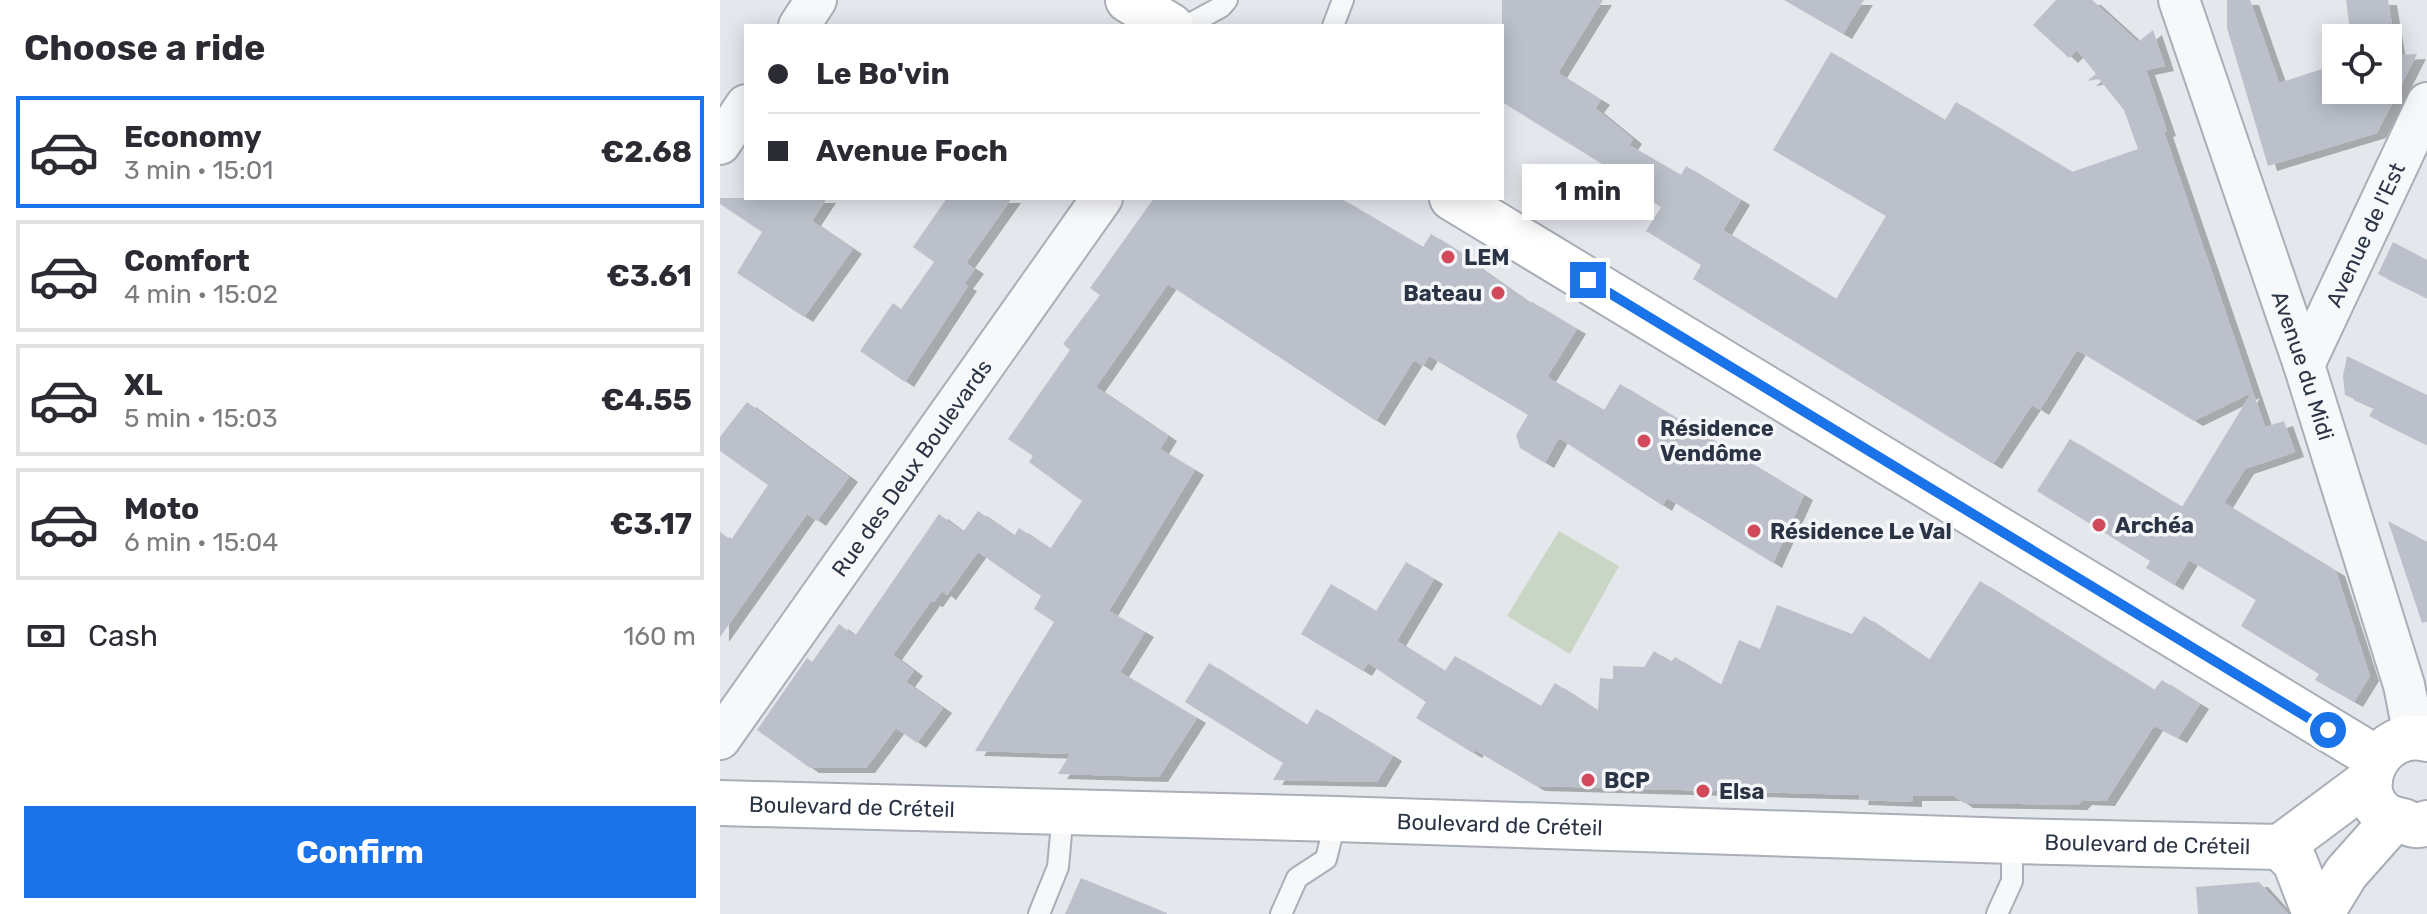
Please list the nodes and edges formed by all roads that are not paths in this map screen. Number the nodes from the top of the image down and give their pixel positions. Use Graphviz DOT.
graph roads {
  1 [pos="816,0"];
  2 [pos="1128,0"];
  3 [pos="1227,0"];
  4 [pos="1343,0"];
  5 [pos="2179,0"];
  6 [pos="800,24"];
  7 [pos="1168,24"];
  8 [pos="1190,24"];
  9 [pos="1334,24"];
  10 [pos="2427,103"];
  11 [pos="744,108"];
  12 [pos="720,144"];
  13 [pos="1101,200"];
  14 [pos="1455,200"];
  15 [pos="2304,365"];
  16 [pos="2421,737"];
  17 [pos="720,739"];
  18 [pos="2373,769"];
  19 [pos="720,803"];
  20 [pos="1063,812"];
  21 [pos="1336,819"];
  22 [pos="2411,821"];
  23 [pos="2012,841"];
  24 [pos="2287,854"];
  25 [pos="2346,873"];
  26 [pos="1039,914"];
  27 [pos="1281,914"];
  28 [pos="1997,914"];
  29 [pos="2318,914"];
  1 -- 6 [label="street"];
  2 -- 7 [label="main road"];
  3 -- 8 [label="lane"];
  4 -- 9 [label="lane"];
  5 -- 15 [label="street, Avenue du Midi"];
  10 -- 15 [label="street, Avenue de l'Est"];
  11 -- 12 [label="street"];
  13 -- 17 [label="street, Rue des Deux Boulevards"];
  14 -- 18 [label="main road"];
  15 -- 16 [label="street, Avenue du Midi"];
  16 -- 18 [label="main road, Boulevard de Créteil"];
  18 -- 22 [label="main road"];
  18 -- 24 [label="main road, Boulevard de Créteil"];
  19 -- 20 [label="main road, Boulevard de Créteil"];
  20 -- 21 [label="main road, Boulevard de Créteil"];
  20 -- 26 [label="lane"];
  21 -- 23 [label="main road, Boulevard de Créteil"];
  21 -- 27 [label="lane"];
  22 -- 25 [label="main road"];
  23 -- 24 [label="main road, Boulevard de Créteil"];
  23 -- 28 [label="lane"];
  24 -- 25 [label="main road, Boulevard de Créteil"];
  24 -- 29 [label="main road"];
  25 -- 29 [label="main road"];
}
